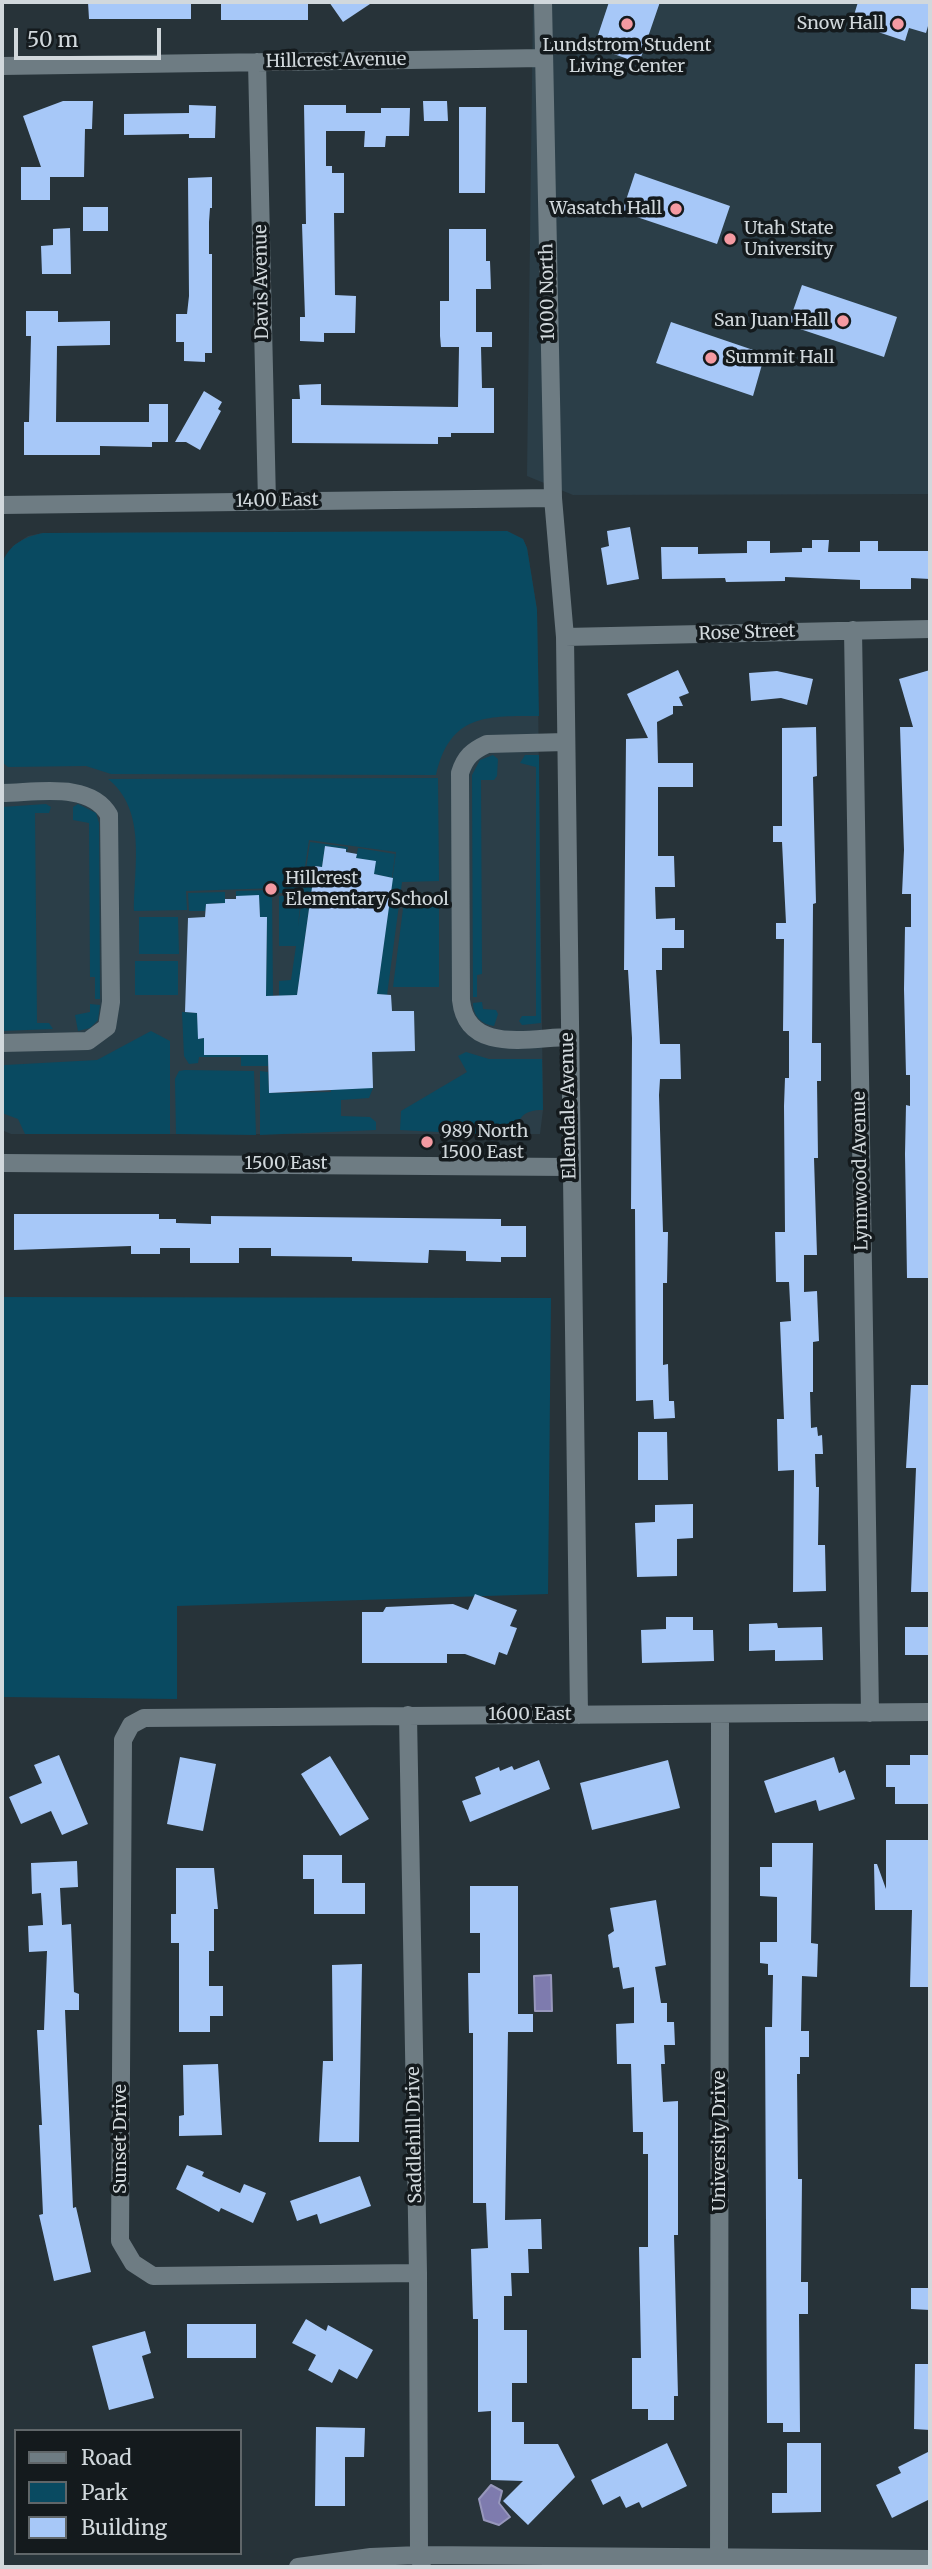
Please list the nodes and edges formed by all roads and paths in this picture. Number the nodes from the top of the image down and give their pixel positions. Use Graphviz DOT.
graph roads {
  1 [pos="543,2"];
  2 [pos="544,58"];
  3 [pos="257,62"];
  4 [pos="2,65"];
  5 [pos="553,498"];
  6 [pos="267,502"];
  7 [pos="2,505"];
  8 [pos="930,629"];
  9 [pos="853,630"];
  10 [pos="565,637"];
  11 [pos="566,743"];
  12 [pos="2,793"];
  13 [pos="568,1037"];
  14 [pos="2,1043"];
  15 [pos="2,1163"];
  16 [pos="569,1167"];
  17 [pos="930,1712"];
  18 [pos="870,1713"];
  19 [pos="720,1714"];
  20 [pos="408,1715"];
  21 [pos="579,1715"];
  22 [pos="131,1725"];
  23 [pos="418,2273"];
  24 [pos="930,2559"];
  25 [pos="420,2561"];
  26 [pos="720,2562"];
  27 [pos="299,2567"];
  1 -- 2 [label="street, 1000 North"];
  2 -- 3 [label="street, Hillcrest Avenue"];
  2 -- 5 [label="street, 1000 North"];
  3 -- 4 [label="street, Hillcrest Avenue"];
  3 -- 6 [label="street, Davis Avenue"];
  5 -- 6 [label="street, 1400 East"];
  5 -- 10 [label="street, Ellendale Avenue"];
  6 -- 7 [label="street, 1400 East"];
  8 -- 9 [label="street, Rose Street"];
  9 -- 10 [label="street, Rose Street"];
  9 -- 18 [label="street, Lynnwood Avenue"];
  10 -- 11 [label="street, Ellendale Avenue"];
  11 -- 13 [label="street, Ellendale Avenue"];
  11 -- 13 [label="street"];
  12 -- 14 [label="street"];
  13 -- 16 [label="street, Ellendale Avenue"];
  15 -- 16 [label="street, 1500 East"];
  16 -- 21 [label="street, Ellendale Avenue"];
  17 -- 18 [label="street, 1600 East"];
  18 -- 19 [label="street, 1600 East"];
  19 -- 21 [label="street, 1600 East"];
  19 -- 26 [label="street, University Drive"];
  20 -- 21 [label="street, 1600 East"];
  20 -- 22 [label="street, 1600 East"];
  20 -- 23 [label="street, Saddlehill Drive"];
  22 -- 23 [label="street, Sunset Drive"];
  23 -- 25 [label="street, Saddlehill Drive"];
  24 -- 26 [label="street"];
  25 -- 26 [label="street"];
  25 -- 27 [label="street"];
}
